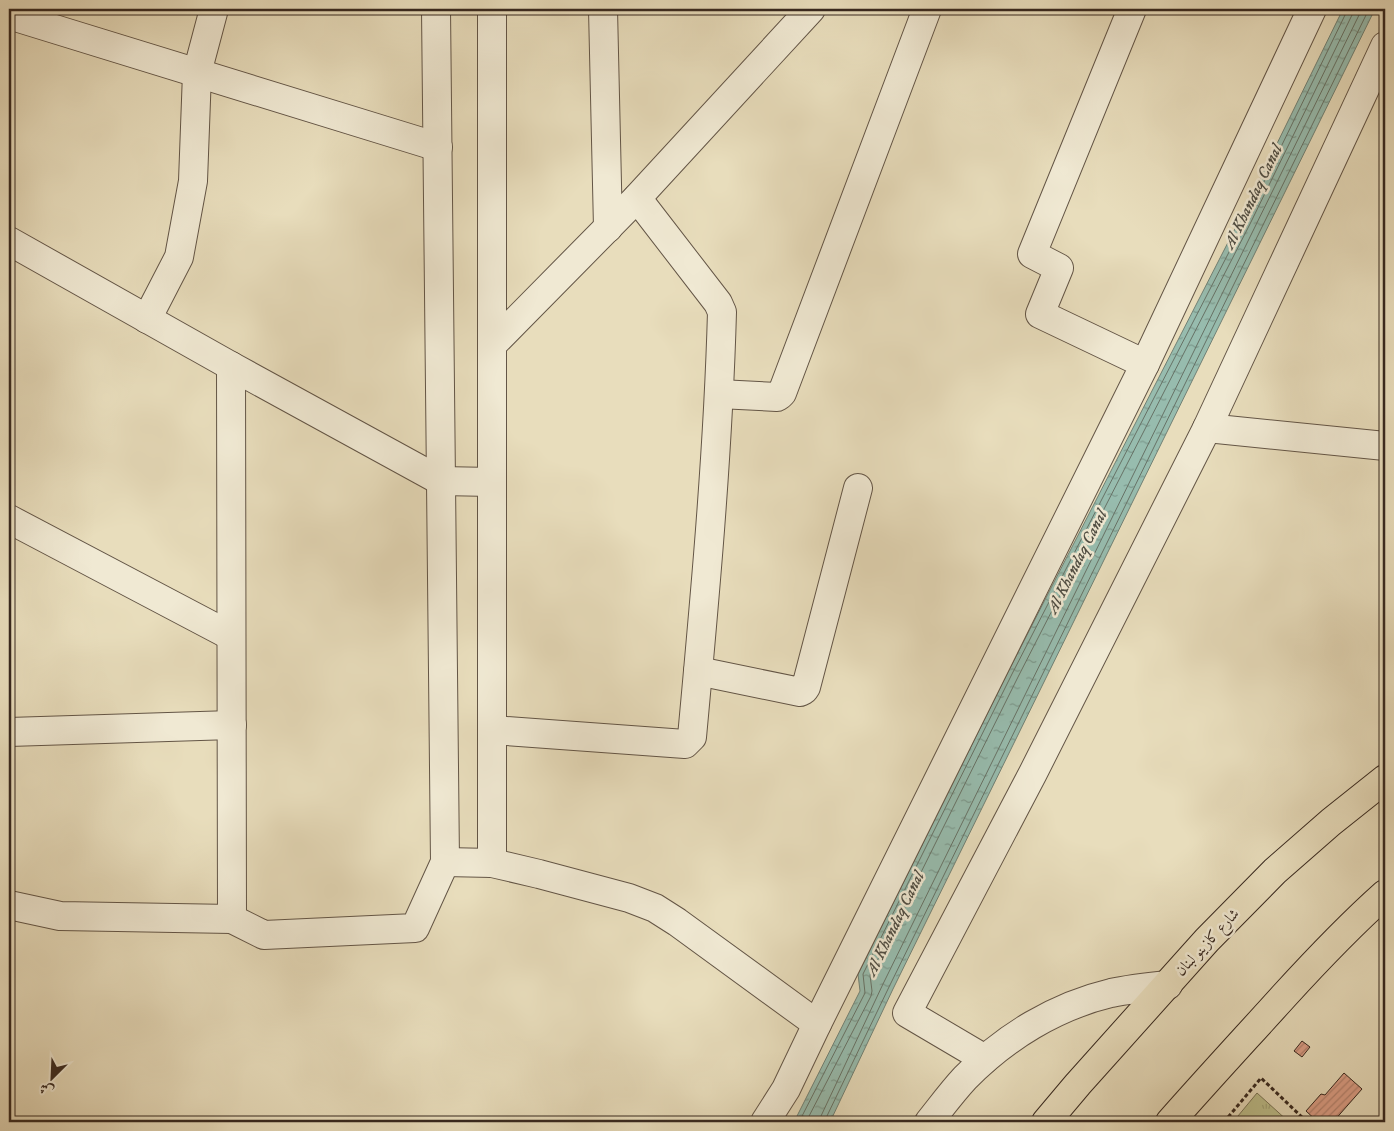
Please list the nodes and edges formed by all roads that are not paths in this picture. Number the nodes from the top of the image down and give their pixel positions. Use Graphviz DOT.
graph roads {
  1 [pos="214,9"];
  2 [pos="436,9"];
  3 [pos="603,9"];
  4 [pos="810,9"];
  5 [pos="926,9"];
  6 [pos="1132,9"];
  7 [pos="1312,9"];
  8 [pos="497,12"];
  9 [pos="9,15"];
  10 [pos="1385,46"];
  11 [pos="197,73"];
  12 [pos="438,147"];
  13 [pos="637,198"];
  14 [pos="608,228"];
  15 [pos="9,241"];
  16 [pos="147,319"];
  17 [pos="492,345"];
  18 [pos="1145,364"];
  19 [pos="231,366"];
  20 [pos="719,394"];
  21 [pos="1207,428"];
  22 [pos="1385,446"];
  23 [pos="441,481"];
  24 [pos="492,482"];
  25 [pos="858,488"];
  26 [pos="9,519"];
  27 [pos="232,636"];
  28 [pos="698,671"];
  29 [pos="232,725"];
  30 [pos="492,730"];
  31 [pos="9,732"];
  32 [pos="1385,779"];
  33 [pos="444,862"];
  34 [pos="492,863"];
  35 [pos="1385,894"];
  36 [pos="9,905"];
  37 [pos="232,919"];
  38 [pos="1168,985"];
  39 [pos="817,1024"];
  40 [pos="985,1059"];
  41 [pos="765,1122"];
  42 [pos="929,1122"];
  43 [pos="1046,1122"];
  44 [pos="1170,1122"];
  1 -- 11 [label="street"];
  2 -- 12 [label="street"];
  3 -- 14 [label="street"];
  4 -- 13 [label="street"];
  5 -- 20 [label="street"];
  6 -- 18 [label="street"];
  7 -- 18 [label="street"];
  8 -- 17 [label="street"];
  9 -- 11 [label="street"];
  10 -- 21 [label="street"];
  11 -- 12 [label="street"];
  11 -- 16 [label="street"];
  12 -- 23 [label="street"];
  13 -- 14 [label="street"];
  13 -- 20 [label="street"];
  14 -- 17 [label="street"];
  15 -- 16 [label="street"];
  16 -- 19 [label="street"];
  17 -- 24 [label="street"];
  18 -- 39 [label="street"];
  19 -- 23 [label="street"];
  19 -- 27 [label="street"];
  20 -- 28 [label="street"];
  21 -- 22 [label="street"];
  21 -- 40 [label="street"];
  23 -- 24 [label="street"];
  23 -- 33 [label="street"];
  24 -- 30 [label="street"];
  25 -- 28 [label="street"];
  26 -- 27 [label="street"];
  27 -- 29 [label="street"];
  28 -- 30 [label="street"];
  29 -- 31 [label="street"];
  29 -- 37 [label="street"];
  30 -- 34 [label="street"];
  32 -- 38 [label="main road, شارع كازينو لبنان"];
  33 -- 34 [label="street"];
  33 -- 37 [label="street"];
  34 -- 39 [label="street"];
  35 -- 44 [label="main road"];
  36 -- 37 [label="street"];
  38 -- 40 [label="street"];
  38 -- 43 [label="main road, شارع كازينو لبنان"];
  39 -- 41 [label="street"];
  40 -- 42 [label="street"];
}
